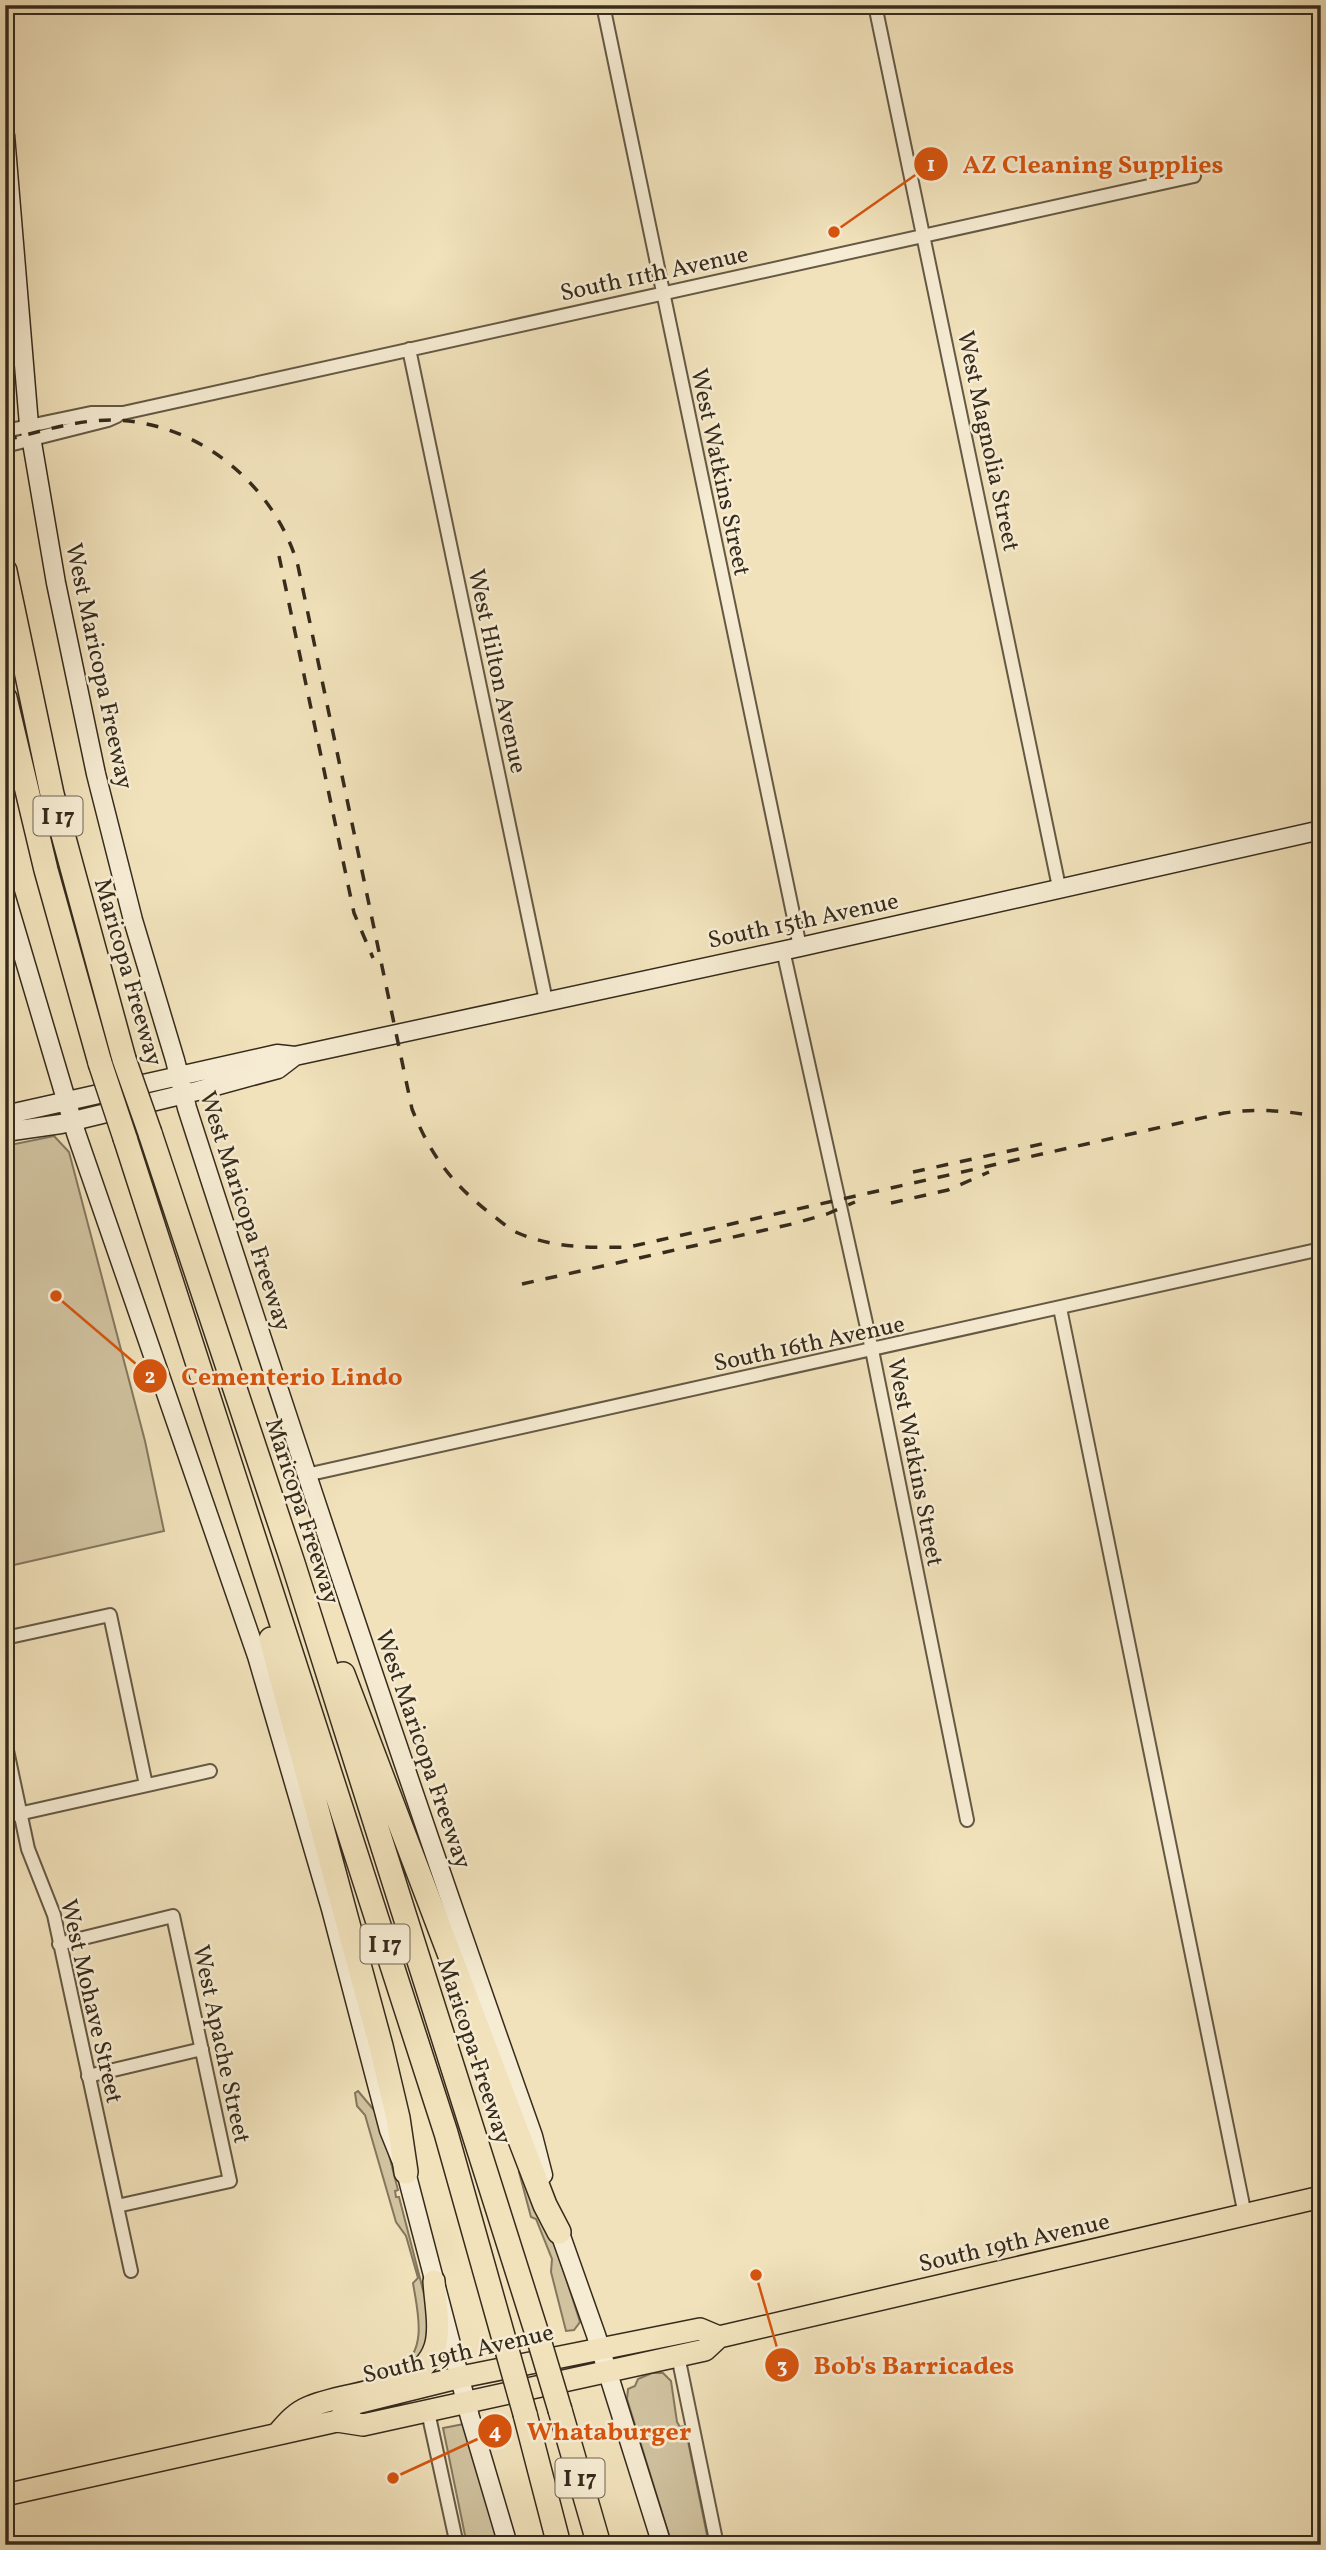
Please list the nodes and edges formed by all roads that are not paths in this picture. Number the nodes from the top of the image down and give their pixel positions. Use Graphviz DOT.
graph roads {
  1 [pos="603,5"];
  2 [pos="875,5"];
  3 [pos="5,135"];
  4 [pos="1194,176"];
  5 [pos="923,237"];
  6 [pos="662,293"];
  7 [pos="409,349"];
  8 [pos="5,430"];
  9 [pos="30,433"];
  10 [pos="5,446"];
  11 [pos="5,571"];
  12 [pos="5,698"];
  13 [pos="1321,830"];
  14 [pos="1059,887"];
  15 [pos="5,894"];
  16 [pos="791,948"];
  17 [pos="546,1000"];
  18 [pos="295,1056"];
  19 [pos="178,1074"];
  20 [pos="183,1094"];
  21 [pos="66,1100"];
  22 [pos="5,1115"];
  23 [pos="72,1121"];
  24 [pos="5,1132"];
  25 [pos="1321,1249"];
  26 [pos="1060,1308"];
  27 [pos="872,1350"];
  28 [pos="306,1475"];
  29 [pos="255,1541"];
  30 [pos="293,1563"];
  31 [pos="5,1639"];
  32 [pos="5,1741"];
  33 [pos="210,1771"];
  34 [pos="146,1785"];
  35 [pos="20,1814"];
  36 [pos="5,1817"];
  37 [pos="967,1820"];
  38 [pos="60,1944"];
  39 [pos="202,2049"];
  40 [pos="89,2076"];
  41 [pos="406,2172"];
  42 [pos="1321,2197"];
  43 [pos="117,2206"];
  44 [pos="1245,2215"];
  45 [pos="559,2232"];
  46 [pos="131,2271"];
  47 [pos="434,2281"];
  48 [pos="719,2337"];
  49 [pos="600,2349"];
  50 [pos="678,2356"];
  51 [pos="608,2372"];
  52 [pos="461,2377"];
  53 [pos="467,2403"];
  54 [pos="428,2412"];
  55 [pos="337,2421"];
  56 [pos="278,2433"];
  57 [pos="5,2495"];
  58 [pos="457,2545"];
  59 [pos="508,2545"];
  60 [pos="559,2545"];
  61 [pos="599,2545"];
  62 [pos="662,2545"];
  63 [pos="717,2545"];
  1 -- 6 [label="street, West Watkins Street"];
  2 -- 5 [label="street, West Magnolia Street"];
  3 -- 9 [label="main road, West Maricopa Freeway"];
  4 -- 5 [label="street, South 11th Avenue"];
  5 -- 6 [label="street, South 11th Avenue"];
  5 -- 14 [label="street, West Magnolia Street"];
  6 -- 7 [label="street, South 11th Avenue"];
  6 -- 16 [label="street, West Watkins Street"];
  7 -- 9 [label="street, South 11th Avenue"];
  7 -- 17 [label="street, West Hilton Avenue"];
  8 -- 9 [label="street, South 11th Avenue"];
  9 -- 10 [label="street, South 11th Avenue"];
  9 -- 19 [label="main road, West Maricopa Freeway"];
  11 -- 30 [label="highway, Maricopa Freeway / I 17, bridge"];
  12 -- 29 [label="highway, I 17, bridge"];
  13 -- 14 [label="main road, South 15th Avenue"];
  14 -- 16 [label="main road, South 15th Avenue"];
  15 -- 21 [label="main road"];
  16 -- 17 [label="main road, South 15th Avenue"];
  16 -- 27 [label="street, West Watkins Street"];
  17 -- 18 [label="main road, South 15th Avenue"];
  18 -- 19 [label="main road, South 15th Avenue"];
  18 -- 20 [label="main road, South 15th Avenue"];
  19 -- 20 [label="main road, West Maricopa Freeway"];
  19 -- 21 [label="main road, South 15th Avenue"];
  20 -- 23 [label="main road, South 15th Avenue"];
  20 -- 28 [label="main road, West Maricopa Freeway"];
  21 -- 22 [label="main road, South 15th Avenue"];
  21 -- 23 [label="main road"];
  23 -- 24 [label="main road, South 15th Avenue"];
  23 -- 41 [label="main road"];
  25 -- 26 [label="street, South 16th Avenue"];
  26 -- 27 [label="street, South 16th Avenue"];
  26 -- 44 [label="street"];
  27 -- 28 [label="street, South 16th Avenue"];
  27 -- 37 [label="street, West Watkins Street"];
  28 -- 45 [label="main road, West Maricopa Freeway"];
  29 -- 41 [label="highway"];
  29 -- 60 [label="highway, I 17, bridge"];
  30 -- 45 [label="highway"];
  30 -- 61 [label="highway, Maricopa Freeway / I 17, bridge"];
  31 -- 34 [label="street"];
  32 -- 35 [label="street, West Mohave Street"];
  33 -- 34 [label="street"];
  34 -- 35 [label="street"];
  35 -- 36 [label="street"];
  35 -- 38 [label="street, West Mohave Street"];
  38 -- 39 [label="street, West Apache Street"];
  38 -- 40 [label="street, West Mohave Street"];
  39 -- 40 [label="street"];
  39 -- 43 [label="street, West Apache Street"];
  40 -- 43 [label="street, West Mohave Street"];
  41 -- 47 [label="main road"];
  42 -- 44 [label="main road, South 19th Avenue"];
  43 -- 46 [label="street, West Mohave Street"];
  44 -- 48 [label="main road, South 19th Avenue"];
  45 -- 49 [label="main road, West Maricopa Freeway"];
  47 -- 52 [label="main road"];
  47 -- 56 [label="main road"];
  48 -- 49 [label="main road, South 19th Avenue"];
  48 -- 50 [label="main road, South 19th Avenue"];
  49 -- 51 [label="main road, West Maricopa Freeway"];
  49 -- 52 [label="main road, South 19th Avenue"];
  50 -- 51 [label="main road, South 19th Avenue"];
  50 -- 63 [label="street"];
  51 -- 53 [label="main road, South 19th Avenue"];
  51 -- 62 [label="main road, West Maricopa Freeway"];
  52 -- 53 [label="main road"];
  52 -- 55 [label="main road, South 19th Avenue"];
  53 -- 54 [label="main road, South 19th Avenue"];
  53 -- 59 [label="main road"];
  54 -- 55 [label="main road, South 19th Avenue"];
  54 -- 58 [label="street"];
  55 -- 56 [label="main road, South 19th Avenue"];
  56 -- 57 [label="main road, South 19th Avenue"];
}
